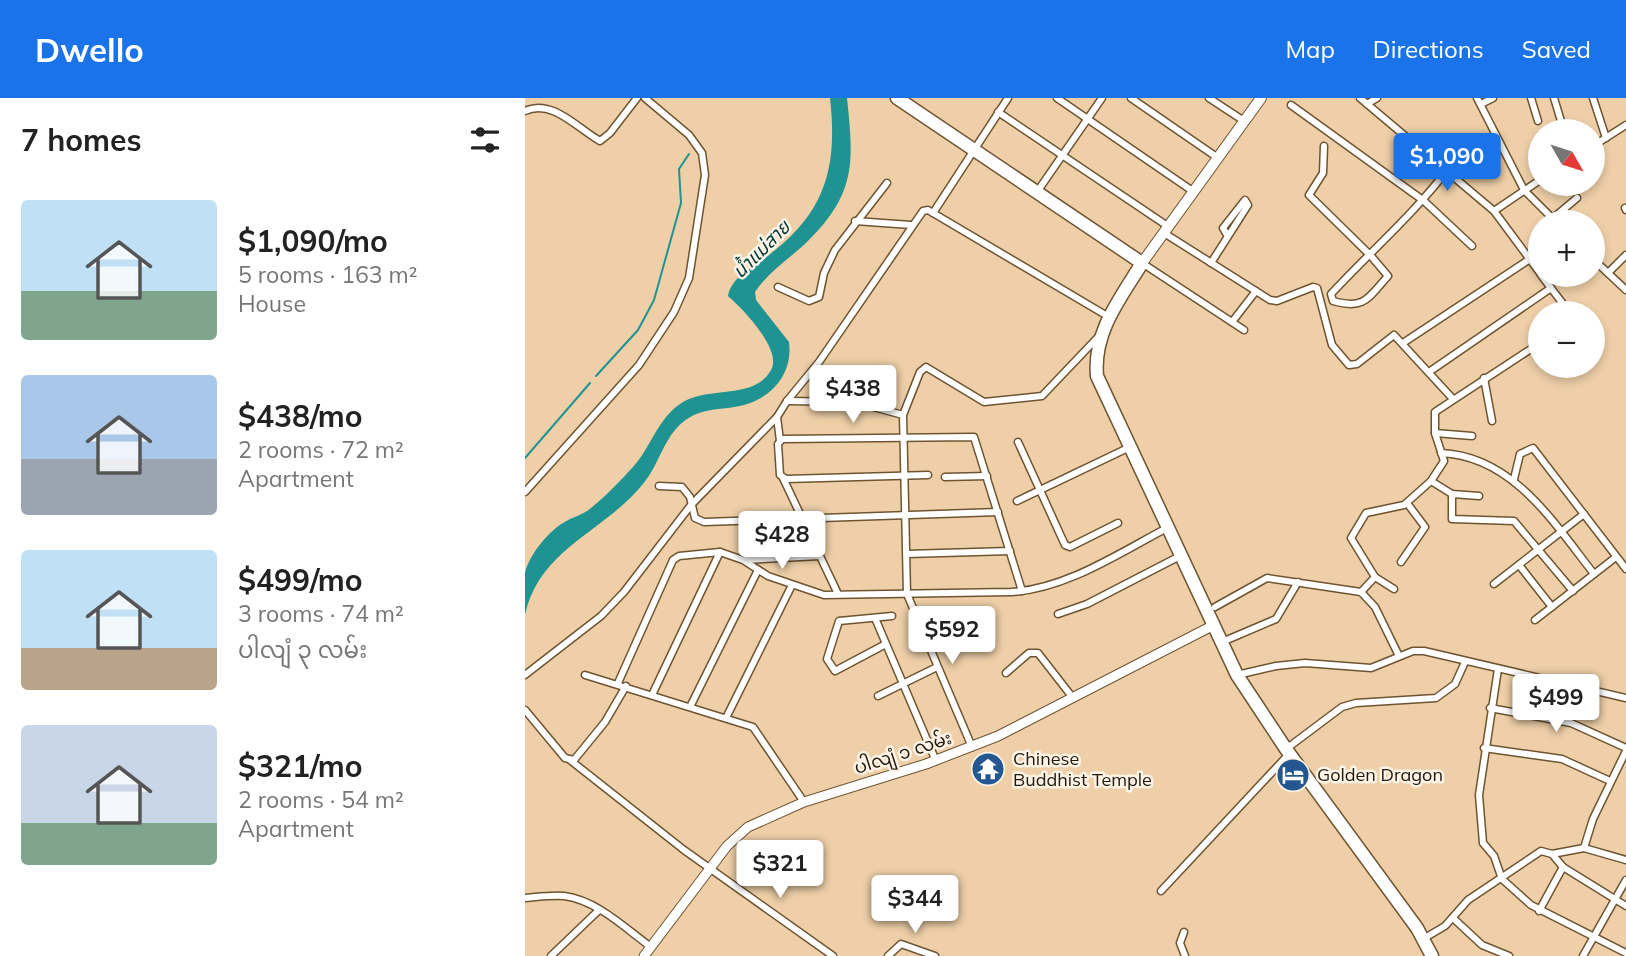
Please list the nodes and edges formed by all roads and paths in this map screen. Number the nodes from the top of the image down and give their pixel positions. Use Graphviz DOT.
graph roads {
  1 [pos="637,98"];
  2 [pos="645,98"];
  3 [pos="897,98"];
  4 [pos="1008,98"];
  5 [pos="1057,98"];
  6 [pos="1102,98"];
  7 [pos="1131,98"];
  8 [pos="1209,98"];
  9 [pos="1261,98"];
  10 [pos="1360,98"];
  11 [pos="1377,98"];
  12 [pos="1493,98"];
  13 [pos="1531,98"];
  14 [pos="1554,98"];
  15 [pos="1593,98"];
  16 [pos="1479,101"];
  17 [pos="1367,104"];
  18 [pos="1291,105"];
  19 [pos="525,111"];
  20 [pos="998,112"];
  21 [pos="1537,119"];
  22 [pos="1560,119"];
  23 [pos="1087,120"];
  24 [pos="1244,121"];
  25 [pos="1626,125"];
  26 [pos="1606,138"];
  27 [pos="1324,146"];
  28 [pos="972,149"];
  29 [pos="1062,155"];
  30 [pos="1218,158"];
  31 [pos="1448,169"];
  32 [pos="887,183"];
  33 [pos="1528,188"];
  34 [pos="1524,190"];
  35 [pos="1194,191"];
  36 [pos="1037,192"];
  37 [pos="1577,198"];
  38 [pos="1424,201"];
  39 [pos="1544,210"];
  40 [pos="1564,210"];
  41 [pos="1495,211"];
  42 [pos="933,213"];
  43 [pos="855,222"];
  44 [pos="911,225"];
  45 [pos="1167,230"];
  46 [pos="1227,235"];
  47 [pos="1472,246"];
  48 [pos="1626,255"];
  49 [pos="1371,256"];
  50 [pos="1528,256"];
  51 [pos="1528,260"];
  52 [pos="1142,263"];
  53 [pos="1211,263"];
  54 [pos="1605,271"];
  55 [pos="1608,274"];
  56 [pos="778,287"];
  57 [pos="1317,288"];
  58 [pos="1551,288"];
  59 [pos="1626,290"];
  60 [pos="1256,291"];
  61 [pos="1331,298"];
  62 [pos="1561,301"];
  63 [pos="1109,317"];
  64 [pos="1232,322"];
  65 [pos="1244,330"];
  66 [pos="1101,333"];
  67 [pos="1403,343"];
  68 [pos="1528,350"];
  69 [pos="1429,372"];
  70 [pos="1484,378"];
  71 [pos="1453,399"];
  72 [pos="787,401"];
  73 [pos="903,415"];
  74 [pos="777,417"];
  75 [pos="1492,422"];
  76 [pos="1435,433"];
  77 [pos="1472,436"];
  78 [pos="903,438"];
  79 [pos="780,441"];
  80 [pos="1018,442"];
  81 [pos="1130,447"];
  82 [pos="1441,453"];
  83 [pos="928,475"];
  84 [pos="905,476"];
  85 [pos="987,476"];
  86 [pos="945,477"];
  87 [pos="783,478"];
  88 [pos="1514,479"];
  89 [pos="1431,481"];
  90 [pos="659,486"];
  91 [pos="1040,490"];
  92 [pos="525,492"];
  93 [pos="1452,494"];
  94 [pos="1479,496"];
  95 [pos="1017,500"];
  96 [pos="1407,503"];
  97 [pos="691,505"];
  98 [pos="999,512"];
  99 [pos="1584,514"];
  100 [pos="906,515"];
  101 [pos="803,517"];
  102 [pos="1118,523"];
  103 [pos="1167,528"];
  104 [pos="1561,532"];
  105 [pos="1539,549"];
  106 [pos="1010,551"];
  107 [pos="720,552"];
  108 [pos="907,554"];
  109 [pos="819,556"];
  110 [pos="1180,556"];
  111 [pos="1616,557"];
  112 [pos="743,560"];
  113 [pos="1401,562"];
  114 [pos="1519,565"];
  115 [pos="1626,569"];
  116 [pos="758,570"];
  117 [pos="1594,574"];
  118 [pos="1375,578"];
  119 [pos="1298,582"];
  120 [pos="1495,584"];
  121 [pos="792,585"];
  122 [pos="1394,589"];
  123 [pos="1573,591"];
  124 [pos="1022,592"];
  125 [pos="1361,592"];
  126 [pos="838,594"];
  127 [pos="907,594"];
  128 [pos="1215,607"];
  129 [pos="1552,607"];
  130 [pos="1058,614"];
  131 [pos="892,617"];
  132 [pos="875,618"];
  133 [pos="1535,620"];
  134 [pos="1212,626"];
  135 [pos="1221,643"];
  136 [pos="884,645"];
  137 [pos="1399,656"];
  138 [pos="1465,662"];
  139 [pos="937,667"];
  140 [pos="1498,669"];
  141 [pos="1006,673"];
  142 [pos="525,675"];
  143 [pos="585,675"];
  144 [pos="1237,675"];
  145 [pos="618,683"];
  146 [pos="902,683"];
  147 [pos="626,685"];
  148 [pos="1626,687"];
  149 [pos="652,695"];
  150 [pos="878,696"];
  151 [pos="1623,696"];
  152 [pos="1073,698"];
  153 [pos="690,707"];
  154 [pos="1490,708"];
  155 [pos="525,710"];
  156 [pos="726,718"];
  157 [pos="972,747"];
  158 [pos="1484,748"];
  159 [pos="1626,750"];
  160 [pos="1288,751"];
  161 [pos="570,760"];
  162 [pos="1624,760"];
  163 [pos="936,761"];
  164 [pos="1610,782"];
  165 [pos="804,802"];
  166 [pos="1584,848"];
  167 [pos="1552,854"];
  168 [pos="1626,860"];
  169 [pos="1563,867"];
  170 [pos="710,868"];
  171 [pos="1502,879"];
  172 [pos="1626,880"];
  173 [pos="1161,891"];
  174 [pos="525,898"];
  175 [pos="1612,900"];
  176 [pos="1626,906"];
  177 [pos="599,909"];
  178 [pos="1539,911"];
  179 [pos="1454,918"];
  180 [pos="1184,932"];
  181 [pos="1594,935"];
  182 [pos="1423,939"];
  183 [pos="652,947"];
  184 [pos="1626,953"];
  185 [pos="551,956"];
  186 [pos="644,956"];
  187 [pos="833,956"];
  188 [pos="888,956"];
  189 [pos="935,956"];
  190 [pos="1185,956"];
  191 [pos="1432,956"];
  192 [pos="1509,956"];
  193 [pos="1583,956"];
  1 -- 19 [label="street"];
  2 -- 92 [label="street"];
  3 -- 28 [label="highway"];
  4 -- 20 [label="street"];
  5 -- 23 [label="street"];
  6 -- 23 [label="street"];
  7 -- 30 [label="street"];
  8 -- 24 [label="street"];
  9 -- 24 [label="main road"];
  10 -- 17 [label="street"];
  11 -- 17 [label="street"];
  12 -- 16 [label="street"];
  13 -- 21 [label="street"];
  14 -- 22 [label="street"];
  15 -- 26 [label="street"];
  16 -- 34 [label="street"];
  17 -- 31 [label="street"];
  18 -- 38 [label="street"];
  20 -- 28 [label="street"];
  20 -- 29 [label="street"];
  23 -- 29 [label="street"];
  23 -- 35 [label="street"];
  24 -- 30 [label="main road"];
  25 -- 26 [label="street"];
  27 -- 49 [label="street"];
  28 -- 36 [label="highway"];
  28 -- 42 [label="street"];
  29 -- 36 [label="street"];
  29 -- 45 [label="street"];
  30 -- 35 [label="main road"];
  31 -- 38 [label="street"];
  31 -- 41 [label="street"];
  32 -- 43 [label="street"];
  33 -- 34 [label="street"];
  34 -- 39 [label="street"];
  34 -- 41 [label="street"];
  35 -- 45 [label="main road"];
  36 -- 52 [label="highway"];
  37 -- 40 [label="street"];
  38 -- 47 [label="street"];
  38 -- 49 [label="street"];
  41 -- 50 [label="street"];
  42 -- 44 [label="street"];
  42 -- 63 [label="street"];
  43 -- 44 [label="street"];
  43 -- 56 [label="street"];
  44 -- 72 [label="street"];
  45 -- 52 [label="main road"];
  45 -- 53 [label="street"];
  46 -- 46 [label="street"];
  46 -- 53 [label="street"];
  48 -- 55 [label="street"];
  49 -- 61 [label="street"];
  49 -- 61 [label="street"];
  51 -- 67 [label="street"];
  52 -- 63 [label="highway"];
  52 -- 64 [label="street"];
  53 -- 60 [label="street"];
  54 -- 55 [label="street"];
  55 -- 59 [label="street"];
  57 -- 60 [label="street"];
  57 -- 61 [label="street"];
  57 -- 67 [label="street"];
  58 -- 62 [label="street"];
  58 -- 69 [label="street"];
  60 -- 64 [label="street"];
  63 -- 66 [label="highway"];
  64 -- 65 [label="street"];
  66 -- 73 [label="street"];
  66 -- 81 [label="highway"];
  67 -- 69 [label="street"];
  68 -- 70 [label="street"];
  69 -- 71 [label="street"];
  70 -- 71 [label="street"];
  70 -- 75 [label="street"];
  71 -- 76 [label="street"];
  72 -- 73 [label="street"];
  72 -- 74 [label="street"];
  73 -- 78 [label="street"];
  74 -- 79 [label="street"];
  74 -- 97 [label="street"];
  76 -- 77 [label="street"];
  76 -- 82 [label="street"];
  78 -- 79 [label="street"];
  78 -- 84 [label="street"];
  78 -- 85 [label="street"];
  79 -- 87 [label="street"];
  80 -- 91 [label="street"];
  81 -- 91 [label="street"];
  81 -- 103 [label="highway"];
  82 -- 88 [label="street"];
  82 -- 89 [label="street"];
  83 -- 84 [label="street"];
  84 -- 87 [label="street"];
  84 -- 100 [label="street"];
  85 -- 86 [label="street"];
  85 -- 98 [label="street"];
  87 -- 101 [label="street"];
  88 -- 99 [label="street"];
  88 -- 104 [label="street"];
  89 -- 93 [label="street"];
  89 -- 96 [label="street"];
  90 -- 97 [label="street"];
  91 -- 95 [label="street"];
  91 -- 102 [label="street"];
  93 -- 94 [label="street"];
  93 -- 105 [label="street"];
  96 -- 113 [label="street"];
  96 -- 118 [label="street"];
  97 -- 101 [label="street"];
  97 -- 142 [label="street"];
  98 -- 100 [label="street"];
  98 -- 106 [label="street"];
  99 -- 104 [label="street"];
  99 -- 111 [label="street"];
  100 -- 101 [label="street"];
  100 -- 108 [label="street"];
  101 -- 109 [label="street"];
  103 -- 110 [label="highway"];
  103 -- 124 [label="street"];
  104 -- 105 [label="street"];
  104 -- 117 [label="street"];
  105 -- 114 [label="street"];
  105 -- 123 [label="street"];
  106 -- 108 [label="street"];
  106 -- 124 [label="street"];
  107 -- 112 [label="street"];
  107 -- 145 [label="street"];
  107 -- 149 [label="street"];
  108 -- 127 [label="street"];
  109 -- 112 [label="street"];
  109 -- 126 [label="street"];
  110 -- 130 [label="street"];
  110 -- 134 [label="highway"];
  111 -- 115 [label="street"];
  111 -- 117 [label="street"];
  112 -- 116 [label="street"];
  114 -- 120 [label="street"];
  114 -- 129 [label="street"];
  116 -- 121 [label="street"];
  116 -- 153 [label="street"];
  117 -- 123 [label="street"];
  118 -- 122 [label="street"];
  118 -- 125 [label="street"];
  119 -- 125 [label="street"];
  119 -- 128 [label="street"];
  119 -- 135 [label="street"];
  121 -- 126 [label="street"];
  121 -- 156 [label="street"];
  123 -- 129 [label="street"];
  124 -- 127 [label="street"];
  125 -- 137 [label="street"];
  126 -- 127 [label="street"];
  127 -- 139 [label="street"];
  129 -- 133 [label="street"];
  131 -- 132 [label="street"];
  132 -- 136 [label="street"];
  132 -- 136 [label="street"];
  134 -- 135 [label="highway"];
  134 -- 152 [label="street, ပါလျံ ၁ လမ်း"];
  135 -- 144 [label="highway"];
  136 -- 146 [label="street"];
  137 -- 138 [label="street"];
  137 -- 144 [label="street"];
  138 -- 140 [label="street"];
  138 -- 160 [label="street"];
  139 -- 146 [label="street"];
  139 -- 157 [label="street"];
  140 -- 151 [label="street"];
  140 -- 154 [label="street"];
  141 -- 152 [label="street"];
  143 -- 145 [label="street"];
  144 -- 160 [label="highway"];
  145 -- 147 [label="street"];
  146 -- 150 [label="street"];
  146 -- 163 [label="street"];
  147 -- 149 [label="street"];
  147 -- 161 [label="street"];
  148 -- 151 [label="street"];
  149 -- 153 [label="street"];
  152 -- 157 [label="street, ပါလျံ ၁ လမ်း"];
  153 -- 156 [label="street"];
  154 -- 158 [label="street"];
  154 -- 159 [label="street"];
  155 -- 161 [label="street"];
  156 -- 165 [label="street"];
  157 -- 163 [label="street, ပါလျံ ၁ လမ်း"];
  158 -- 164 [label="street"];
  158 -- 171 [label="street"];
  159 -- 162 [label="street"];
  160 -- 173 [label="street"];
  160 -- 182 [label="highway"];
  161 -- 170 [label="street"];
  162 -- 164 [label="street"];
  163 -- 165 [label="street, ပါလျံ ၁ လမ်း"];
  164 -- 166 [label="street"];
  165 -- 170 [label="street, ပါလျံ ၁ လမ်း"];
  166 -- 167 [label="street"];
  166 -- 168 [label="street"];
  167 -- 169 [label="street"];
  167 -- 171 [label="street"];
  169 -- 175 [label="street"];
  169 -- 178 [label="street"];
  170 -- 183 [label="street, ပါလျံ ၁ လမ်း"];
  170 -- 187 [label="street"];
  171 -- 178 [label="street"];
  171 -- 179 [label="street"];
  172 -- 175 [label="street"];
  174 -- 177 [label="street"];
  175 -- 176 [label="street"];
  175 -- 181 [label="street"];
  177 -- 183 [label="street"];
  177 -- 185 [label="street"];
  178 -- 181 [label="street"];
  179 -- 182 [label="street"];
  179 -- 192 [label="street"];
  180 -- 190 [label="street"];
  181 -- 184 [label="street"];
  181 -- 193 [label="street"];
  182 -- 191 [label="highway"];
  183 -- 186 [label="street, ပါလျံ ၁ လမ်း"];
  188 -- 189 [label="street"];
}
